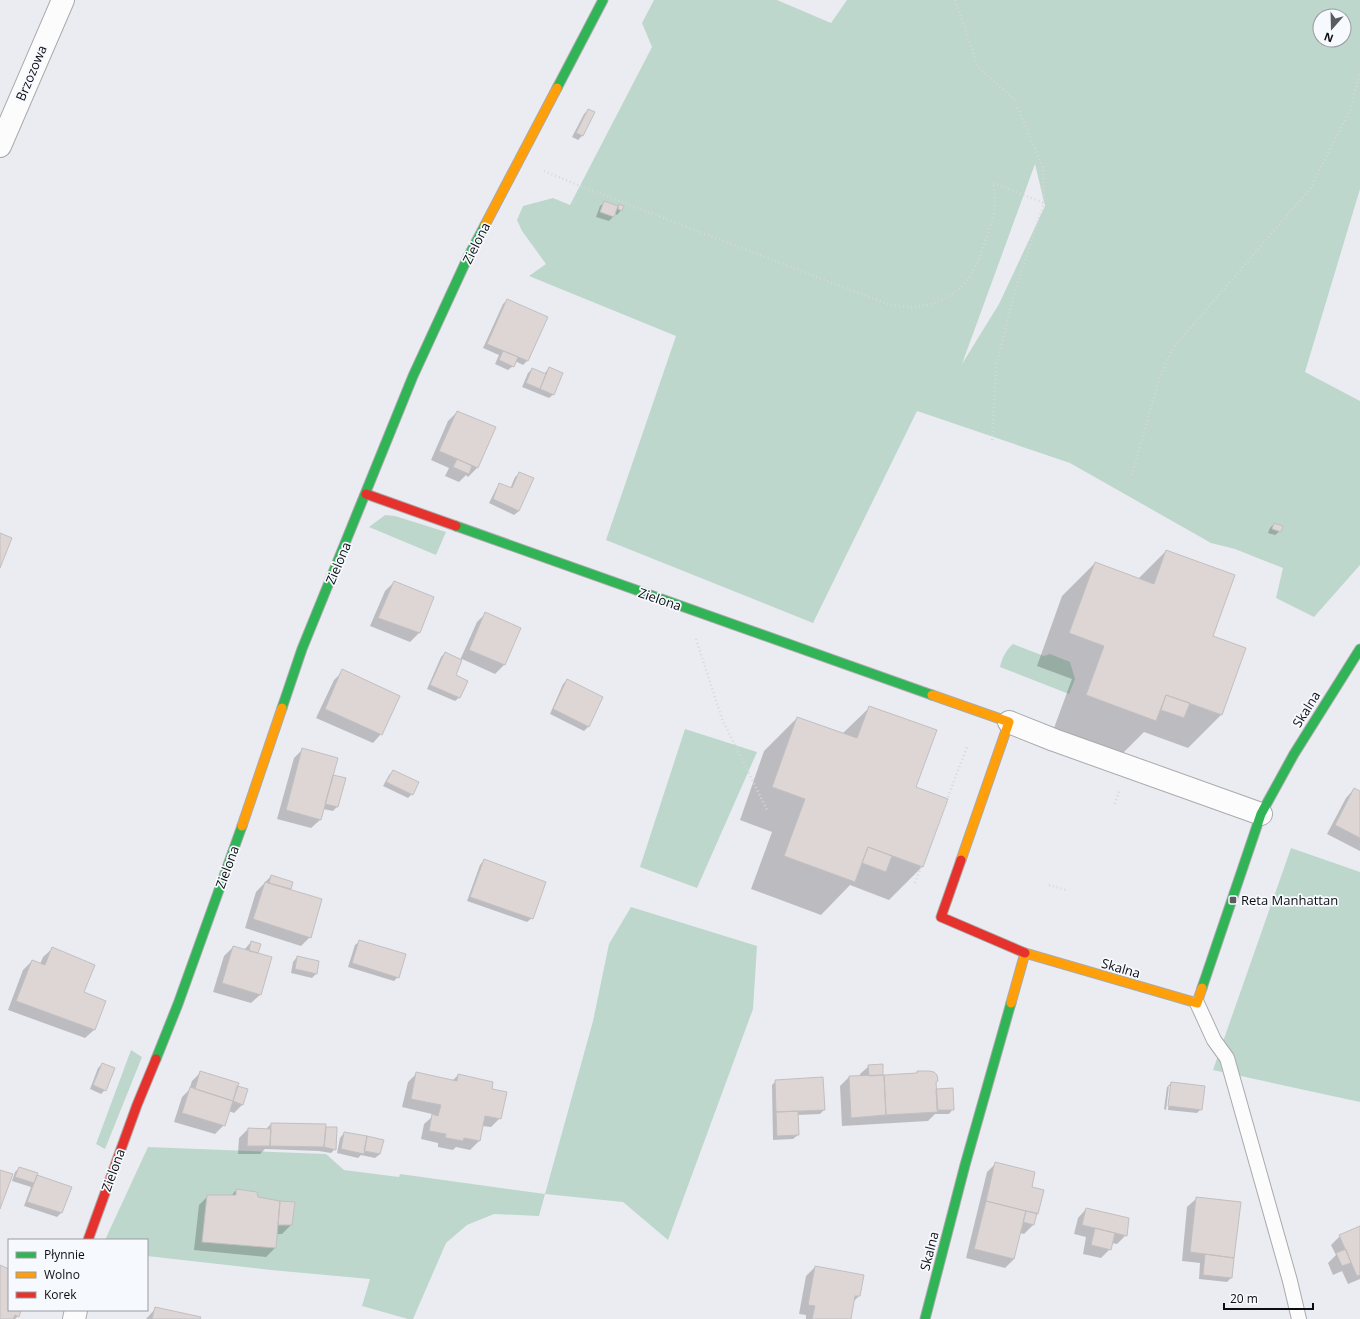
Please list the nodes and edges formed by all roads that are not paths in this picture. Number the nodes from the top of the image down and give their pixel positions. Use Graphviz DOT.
graph roads {
  1 [pos="63,0"];
  2 [pos="603,0"];
  3 [pos="0,146"];
  4 [pos="366,494"];
  5 [pos="1360,649"];
  6 [pos="1009,722"];
  7 [pos="1261,814"];
  8 [pos="1025,953"];
  9 [pos="1197,1003"];
  10 [pos="88,1239"];
  11 [pos="925,1319"];
  12 [pos="1299,1319"];
  1 -- 3 [label="street, Brzozowa"];
  2 -- 4 [label="street, Zielona"];
  4 -- 6 [label="street, Zielona"];
  4 -- 10 [label="street, Zielona"];
  5 -- 7 [label="street, Skalna"];
  6 -- 7 [label="street"];
  6 -- 8 [label="street"];
  7 -- 9 [label="street, Skalna"];
  8 -- 9 [label="street, Skalna"];
  8 -- 11 [label="street, Skalna"];
  9 -- 12 [label="lane"];
}
